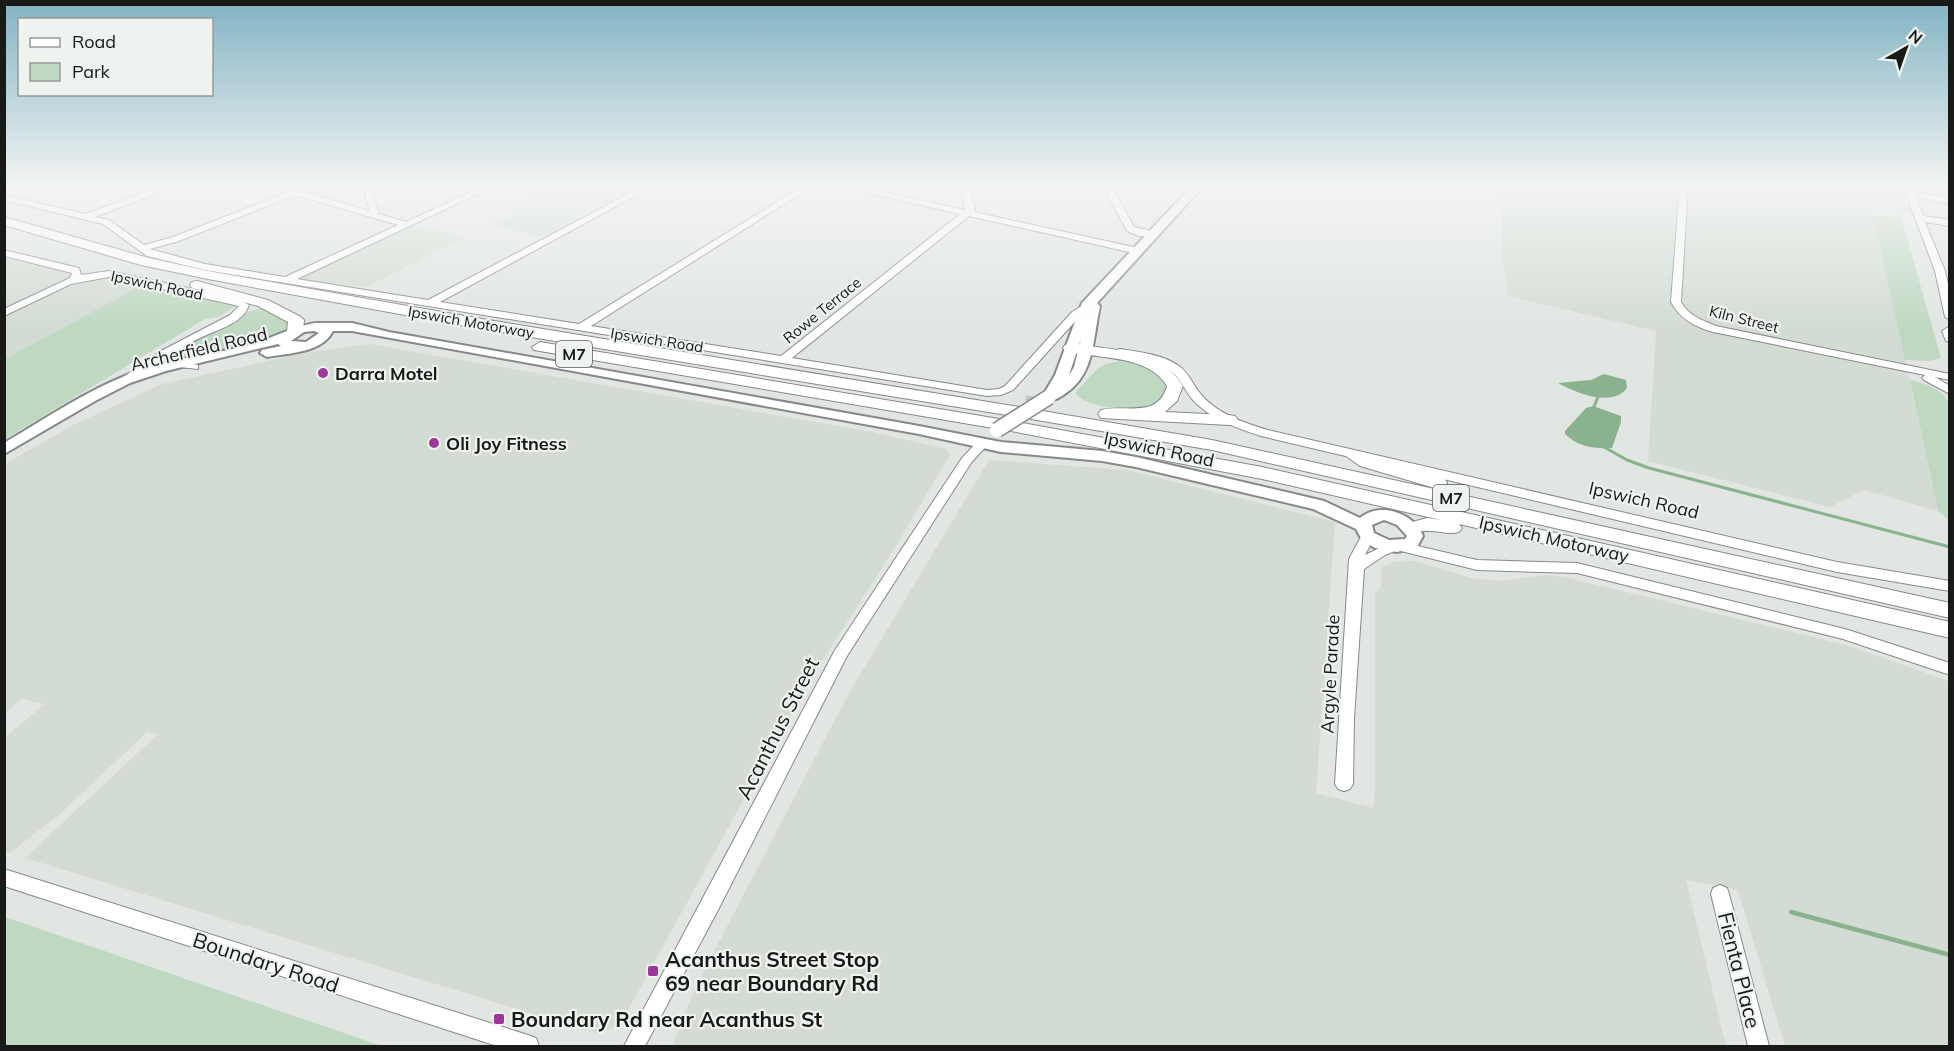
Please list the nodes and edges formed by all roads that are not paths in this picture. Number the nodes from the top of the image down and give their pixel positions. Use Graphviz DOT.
graph roads {
  1 [pos="47,233"];
  2 [pos="122,233"];
  3 [pos="191,233"];
  4 [pos="390,233"];
  5 [pos="561,233"];
  6 [pos="733,233"];
  7 [pos="942,233"];
  8 [pos="1057,233"];
  9 [pos="1140,233"];
  10 [pos="1680,233"];
  11 [pos="1926,233"];
  12 [pos="4,234"];
  13 [pos="1153,234"];
  14 [pos="141,249"];
  15 [pos="1138,251"];
  16 [pos="4,253"];
  17 [pos="157,272"];
  18 [pos="75,278"];
  19 [pos="285,282"];
  20 [pos="1095,299"];
  21 [pos="428,304"];
  22 [pos="1084,309"];
  23 [pos="4,313"];
  24 [pos="1950,317"];
  25 [pos="321,328"];
  26 [pos="580,328"];
  27 [pos="1950,329"];
  28 [pos="290,334"];
  29 [pos="387,335"];
  30 [pos="1950,339"];
  31 [pos="318,342"];
  32 [pos="182,345"];
  33 [pos="298,347"];
  34 [pos="1083,349"];
  35 [pos="1110,353"];
  36 [pos="783,360"];
  37 [pos="174,364"];
  38 [pos="194,367"];
  39 [pos="1950,369"];
  40 [pos="1917,372"];
  41 [pos="1950,379"];
  42 [pos="126,380"];
  43 [pos="1950,391"];
  44 [pos="76,407"];
  45 [pos="1032,410"];
  46 [pos="1136,417"];
  47 [pos="1230,420"];
  48 [pos="995,427"];
  49 [pos="982,444"];
  50 [pos="4,450"];
  51 [pos="1355,456"];
  52 [pos="1369,526"];
  53 [pos="1414,532"];
  54 [pos="1397,547"];
  55 [pos="1463,563"];
  56 [pos="1357,567"];
  57 [pos="1950,586"];
  58 [pos="1862,590"];
  59 [pos="1810,598"];
  60 [pos="1950,611"];
  61 [pos="1950,630"];
  62 [pos="1950,669"];
  63 [pos="1344,784"];
  64 [pos="4,877"];
  65 [pos="1720,894"];
  66 [pos="528,1047"];
  67 [pos="634,1047"];
  68 [pos="1759,1047"];
  1 -- 45 [label="highway, Ipswich Motorway / M7"];
  2 -- 14 [label="street, Ipswich Road"];
  3 -- 14 [label="street"];
  4 -- 19 [label="street"];
  5 -- 21 [label="street"];
  6 -- 26 [label="street"];
  7 -- 36 [label="street, Rowe Terrace"];
  8 -- 15 [label="street"];
  9 -- 13 [label="street"];
  10 -- 40 [label="street, Kiln Street"];
  11 -- 24 [label="street"];
  12 -- 17 [label="highway, Ipswich Motorway / M7"];
  13 -- 15 [label="main road"];
  14 -- 19 [label="street, Ipswich Road"];
  15 -- 20 [label="main road"];
  16 -- 18 [label="street"];
  17 -- 28 [label="highway"];
  17 -- 48 [label="highway, Ipswich Motorway / M7"];
  18 -- 23 [label="street"];
  18 -- 32 [label="street, Ipswich Road"];
  19 -- 21 [label="street, Ipswich Road"];
  20 -- 22 [label="main road"];
  20 -- 34 [label="main road"];
  21 -- 26 [label="street, Ipswich Road"];
  22 -- 34 [label="main road"];
  22 -- 36 [label="street, Ipswich Road"];
  25 -- 28 [label="main road, Archerfield Road"];
  25 -- 29 [label="main road, Ipswich Road"];
  25 -- 31 [label="main road"];
  26 -- 36 [label="street, Ipswich Road"];
  27 -- 30 [label="street"];
  28 -- 33 [label="main road"];
  28 -- 37 [label="main road, Archerfield Road"];
  29 -- 31 [label="main road, Ipswich Road"];
  29 -- 49 [label="main road, Ipswich Road"];
  31 -- 33 [label="main road, Archerfield Road"];
  32 -- 37 [label="street"];
  32 -- 42 [label="street, Ipswich Road"];
  33 -- 38 [label="main road, Archerfield Road"];
  34 -- 35 [label="highway"];
  34 -- 35 [label="main road"];
  34 -- 45 [label="main road"];
  34 -- 45 [label="main road"];
  35 -- 46 [label="highway"];
  35 -- 47 [label="street, Ipswich Road"];
  37 -- 38 [label="street"];
  37 -- 42 [label="main road, Archerfield Road"];
  38 -- 44 [label="main road, Archerfield Road"];
  39 -- 40 [label="street"];
  40 -- 41 [label="street, Kiln Street"];
  40 -- 43 [label="street"];
  42 -- 44 [label="main road, Archerfield Road"];
  44 -- 50 [label="main road, Archerfield Road"];
  45 -- 46 [label="highway"];
  45 -- 48 [label="main road, bridge"];
  45 -- 58 [label="highway, Ipswich Motorway / M7"];
  45 -- 59 [label="highway, Ipswich Motorway / M7"];
  46 -- 47 [label="highway"];
  47 -- 51 [label="street, Ipswich Road"];
  48 -- 49 [label="main road"];
  49 -- 52 [label="main road, Ipswich Road"];
  49 -- 67 [label="street, Acanthus Street"];
  51 -- 57 [label="street, Ipswich Road"];
  51 -- 58 [label="highway"];
  52 -- 53 [label="main road"];
  52 -- 54 [label="main road"];
  52 -- 56 [label="street, Argyle Parade"];
  53 -- 54 [label="main road"];
  53 -- 55 [label="street"];
  53 -- 59 [label="highway"];
  54 -- 55 [label="street"];
  54 -- 56 [label="street"];
  55 -- 62 [label="street"];
  56 -- 63 [label="street, Argyle Parade"];
  58 -- 60 [label="highway, Ipswich Motorway / M7"];
  59 -- 61 [label="highway, Ipswich Motorway / M7"];
  64 -- 66 [label="street, Boundary Road"];
  65 -- 68 [label="street, Fienta Place"];
}
